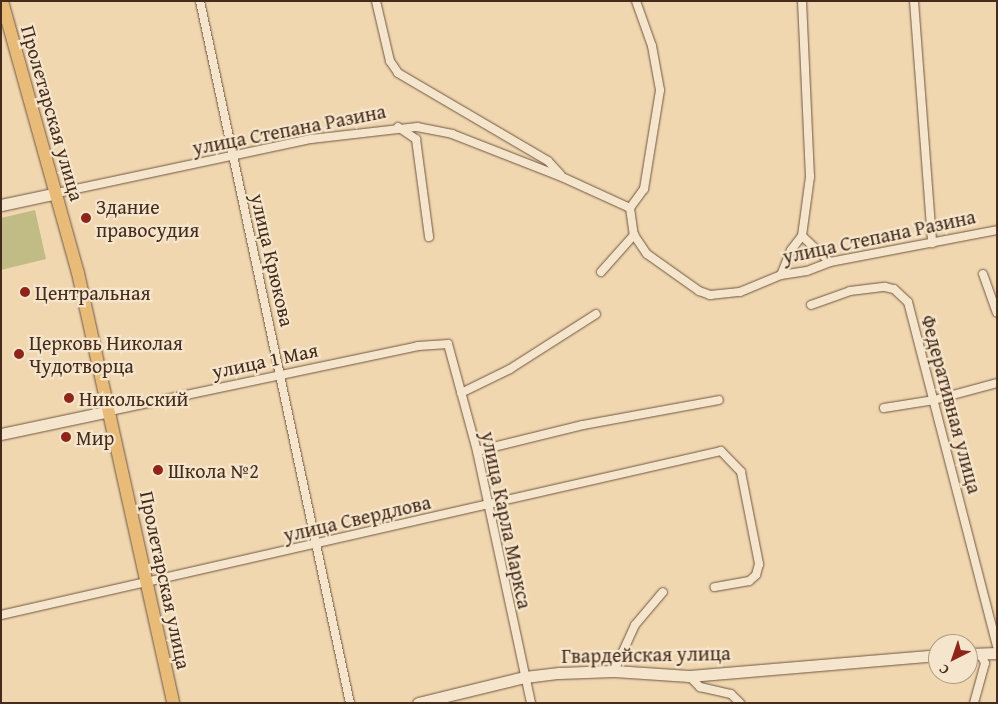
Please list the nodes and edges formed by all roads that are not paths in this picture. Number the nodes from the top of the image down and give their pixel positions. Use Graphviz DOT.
graph roads {
  1 [pos="2,1"];
  2 [pos="200,1"];
  3 [pos="376,1"];
  4 [pos="636,1"];
  5 [pos="802,1"];
  6 [pos="914,1"];
  7 [pos="398,127"];
  8 [pos="233,158"];
  9 [pos="562,177"];
  10 [pos="57,193"];
  11 [pos="1,205"];
  12 [pos="630,208"];
  13 [pos="997,230"];
  14 [pos="634,234"];
  15 [pos="802,236"];
  16 [pos="429,237"];
  17 [pos="932,243"];
  18 [pos="830,262"];
  19 [pos="601,272"];
  20 [pos="983,274"];
  21 [pos="780,275"];
  22 [pos="811,306"];
  23 [pos="997,313"];
  24 [pos="596,314"];
  25 [pos="448,344"];
  26 [pos="282,376"];
  27 [pos="997,383"];
  28 [pos="460,393"];
  29 [pos="719,400"];
  30 [pos="934,400"];
  31 [pos="884,408"];
  32 [pos="110,411"];
  33 [pos="1,434"];
  34 [pos="477,451"];
  35 [pos="487,503"];
  36 [pos="316,545"];
  37 [pos="147,584"];
  38 [pos="715,588"];
  39 [pos="664,592"];
  40 [pos="1,615"];
  41 [pos="997,646"];
  42 [pos="997,653"];
  43 [pos="980,654"];
  44 [pos="928,657"];
  45 [pos="614,671"];
  46 [pos="689,676"];
  47 [pos="525,677"];
  48 [pos="173,703"];
  49 [pos="350,703"];
  50 [pos="418,703"];
  51 [pos="531,703"];
  52 [pos="740,703"];
  53 [pos="974,703"];
  1 -- 10 [label="main road, Пролетарская улица"];
  2 -- 8 [label="street, улица Крюкова"];
  3 -- 9 [label="street"];
  4 -- 12 [label="street"];
  5 -- 15 [label="street"];
  6 -- 17 [label="street"];
  7 -- 8 [label="street, улица Степана Разина"];
  7 -- 9 [label="street, улица Степана Разина"];
  7 -- 16 [label="street"];
  8 -- 10 [label="street, улица Степана Разина"];
  8 -- 26 [label="street, улица Крюкова"];
  9 -- 12 [label="street, улица Степана Разина"];
  10 -- 11 [label="street, улица Степана Разина"];
  10 -- 32 [label="main road, Пролетарская улица"];
  12 -- 14 [label="street, улица Степана Разина"];
  13 -- 17 [label="street, улица Степана Разина"];
  14 -- 19 [label="street"];
  14 -- 21 [label="street, улица Степана Разина"];
  15 -- 18 [label="street"];
  15 -- 21 [label="street"];
  17 -- 18 [label="street, улица Степана Разина"];
  18 -- 21 [label="street, улица Степана Разина"];
  20 -- 23 [label="street"];
  22 -- 30 [label="street, Федеративная улица"];
  24 -- 28 [label="street"];
  25 -- 26 [label="street, улица 1 Мая"];
  25 -- 28 [label="street, улица Карла Маркса"];
  26 -- 32 [label="street, улица 1 Мая"];
  26 -- 36 [label="street, улица Крюкова"];
  27 -- 30 [label="street"];
  28 -- 34 [label="street, улица Карла Маркса"];
  29 -- 34 [label="street"];
  30 -- 31 [label="street"];
  30 -- 41 [label="street, Федеративная улица"];
  32 -- 33 [label="street, улица 1 Мая"];
  32 -- 37 [label="main road, Пролетарская улица"];
  34 -- 35 [label="street, улица Карла Маркса"];
  35 -- 36 [label="street, улица Свердлова"];
  35 -- 38 [label="street, улица Свердлова"];
  35 -- 47 [label="street, улица Карла Маркса"];
  36 -- 37 [label="street, улица Свердлова"];
  36 -- 49 [label="street, улица Крюкова"];
  37 -- 40 [label="street, улица Свердлова"];
  37 -- 48 [label="main road, Пролетарская улица"];
  39 -- 45 [label="street"];
  42 -- 43 [label="street"];
  43 -- 53 [label="street"];
  44 -- 46 [label="street, Гвардейская улица"];
  45 -- 46 [label="street, Гвардейская улица"];
  45 -- 47 [label="street, Гвардейская улица"];
  46 -- 52 [label="street"];
  47 -- 50 [label="street, Гвардейская улица"];
  47 -- 51 [label="street, улица Карла Маркса"];
}
